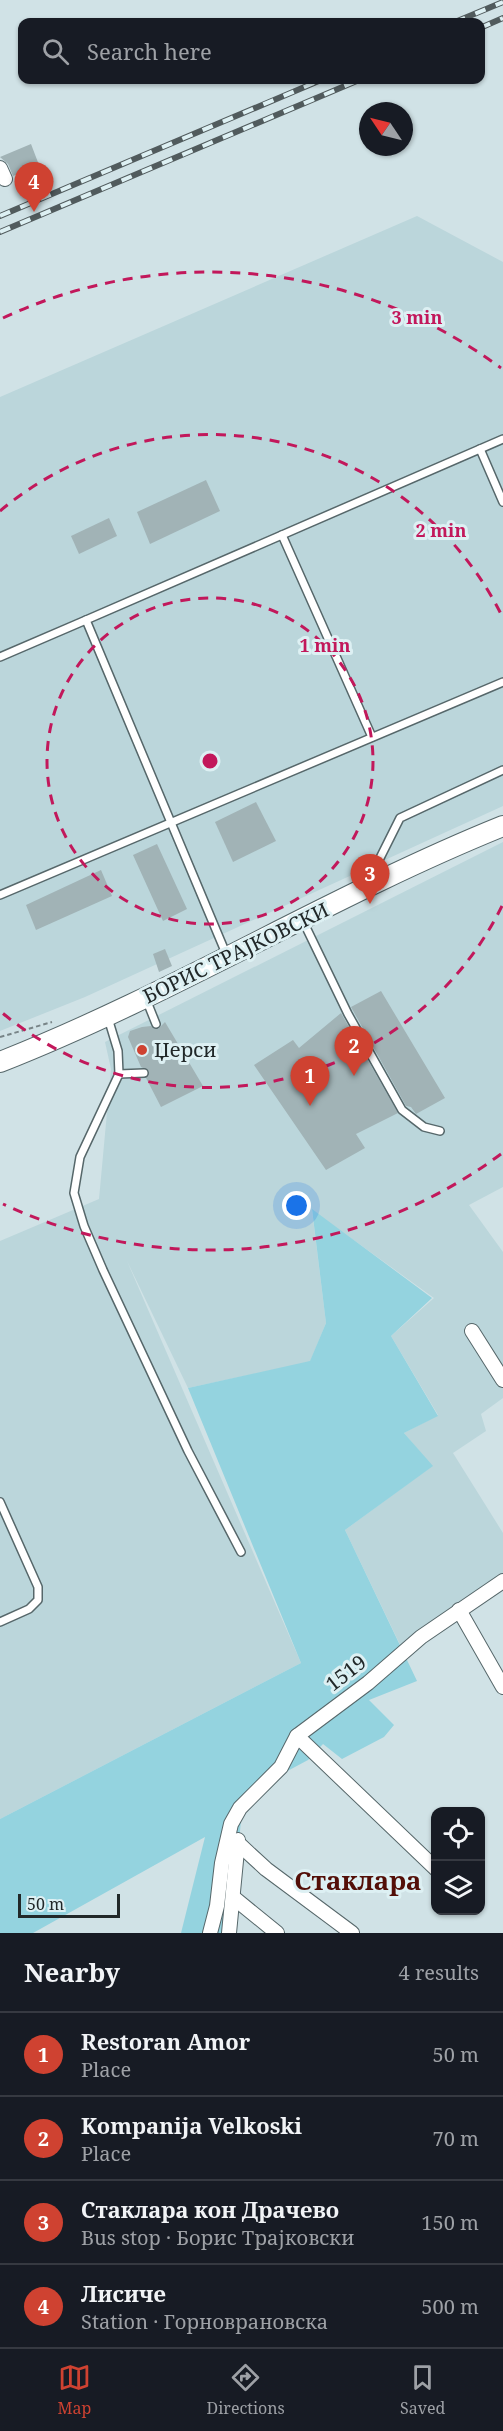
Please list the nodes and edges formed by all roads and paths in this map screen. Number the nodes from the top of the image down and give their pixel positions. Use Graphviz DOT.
graph roads {
  1 [pos="503,439"];
  2 [pos="480,449"];
  3 [pos="503,502"];
  4 [pos="282,535"];
  5 [pos="86,620"];
  6 [pos="0,657"];
  7 [pos="503,682"];
  8 [pos="372,737"];
  9 [pos="503,771"];
  10 [pos="171,822"];
  11 [pos="503,826"];
  12 [pos="365,888"];
  13 [pos="0,895"];
  14 [pos="303,921"];
  15 [pos="228,959"];
  16 [pos="145,998"];
  17 [pos="107,1016"];
  18 [pos="156,1024"];
  19 [pos="0,1062"];
  20 [pos="144,1073"];
  21 [pos="119,1074"];
  22 [pos="440,1131"];
  23 [pos="472,1331"];
  24 [pos="503,1380"];
  25 [pos="0,1502"];
  26 [pos="241,1552"];
  27 [pos="503,1581"];
  28 [pos="459,1610"];
  29 [pos="0,1622"];
  30 [pos="503,1687"];
  31 [pos="297,1736"];
  32 [pos="235,1817"];
  33 [pos="240,1845"];
  34 [pos="431,1865"];
  35 [pos="234,1898"];
  36 [pos="210,1933"];
  37 [pos="230,1933"];
  38 [pos="277,1933"];
  39 [pos="352,1933"];
  1 -- 2 [label="lane"];
  2 -- 3 [label="lane"];
  2 -- 4 [label="lane"];
  4 -- 5 [label="lane"];
  4 -- 8 [label="lane"];
  5 -- 6 [label="lane"];
  5 -- 10 [label="lane"];
  7 -- 8 [label="lane"];
  8 -- 10 [label="lane"];
  9 -- 12 [label="lane"];
  10 -- 13 [label="lane"];
  10 -- 15 [label="lane"];
  11 -- 12 [label="main road, БОРИС ТРАЈКОВСКИ"];
  12 -- 14 [label="main road, БОРИС ТРАЈКОВСКИ"];
  14 -- 15 [label="main road, БОРИС ТРАЈКОВСКИ"];
  14 -- 22 [label="lane"];
  15 -- 16 [label="main road, БОРИС ТРАЈКОВСКИ"];
  16 -- 17 [label="main road, БОРИС ТРАЈКОВСКИ"];
  16 -- 18 [label="lane"];
  17 -- 19 [label="main road, БОРИС ТРАЈКОВСКИ"];
  17 -- 21 [label="lane"];
  20 -- 21 [label="lane"];
  21 -- 26 [label="lane"];
  23 -- 24 [label="street"];
  25 -- 29 [label="lane"];
  27 -- 28 [label="street, 1519"];
  28 -- 30 [label="street"];
  28 -- 31 [label="street, 1519"];
  31 -- 32 [label="street, 1519"];
  31 -- 34 [label="street"];
  32 -- 33 [label="street"];
  32 -- 36 [label="street, 1519"];
  33 -- 35 [label="street"];
  33 -- 39 [label="street"];
  35 -- 37 [label="street"];
  35 -- 38 [label="street"];
}
